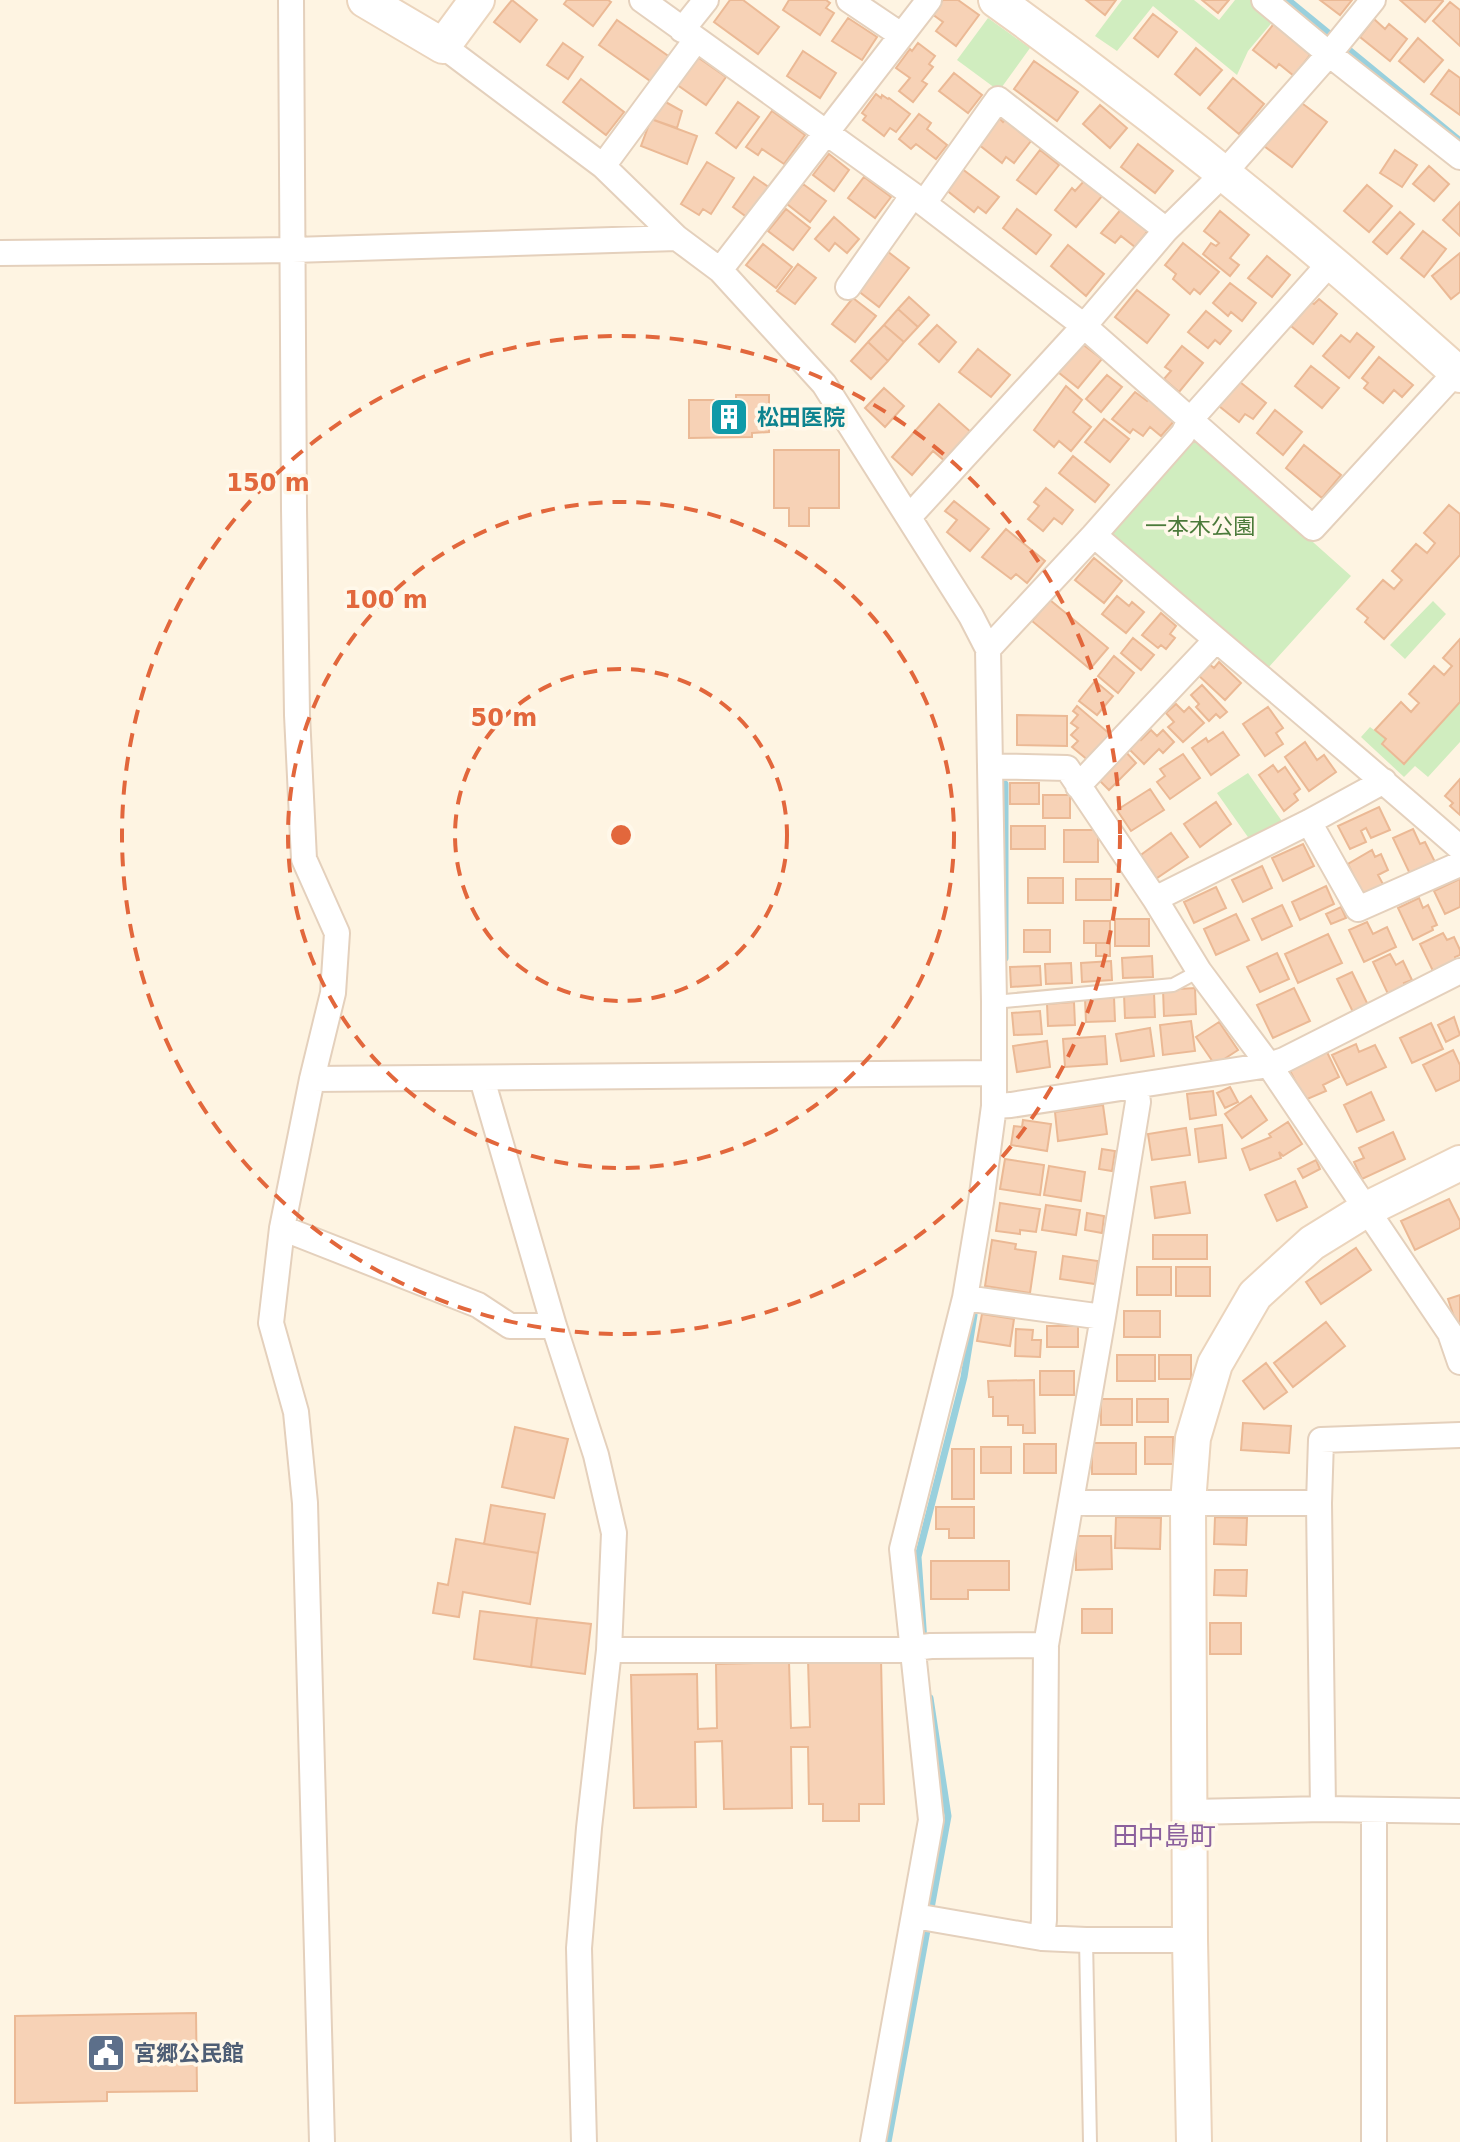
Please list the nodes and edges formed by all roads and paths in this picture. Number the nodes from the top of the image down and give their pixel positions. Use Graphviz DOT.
graph roads {
  1 [pos="291,0"];
  2 [pos="365,0"];
  3 [pos="477,0"];
  4 [pos="642,0"];
  5 [pos="706,0"];
  6 [pos="849,0"];
  7 [pos="929,0"];
  8 [pos="996,0"];
  9 [pos="1264,0"];
  10 [pos="1373,0"];
  11 [pos="689,35"];
  12 [pos="901,35"];
  13 [pos="443,46"];
  14 [pos="1329,54"];
  15 [pos="826,131"];
  16 [pos="1458,151"];
  17 [pos="603,166"];
  18 [pos="1224,173"];
  19 [pos="918,199"];
  20 [pos="1166,230"];
  21 [pos="677,238"];
  22 [pos="293,250"];
  23 [pos="0,253"];
  24 [pos="1330,263"];
  25 [pos="720,270"];
  26 [pos="848,287"];
  27 [pos="1084,326"];
  28 [pos="1459,371"];
  29 [pos="1190,420"];
  30 [pos="909,517"];
  31 [pos="1094,535"];
  32 [pos="1215,641"];
  33 [pos="988,649"];
  34 [pos="990,766"];
  35 [pos="1384,781"];
  36 [pos="1078,786"];
  37 [pos="1309,822"];
  38 [pos="1460,848"];
  39 [pos="1460,864"];
  40 [pos="1155,899"];
  41 [pos="1199,971"];
  42 [pos="1460,971"];
  43 [pos="994,1002"];
  44 [pos="1269,1065"];
  45 [pos="994,1073"];
  46 [pos="312,1079"];
  47 [pos="482,1079"];
  48 [pos="1136,1086"];
  49 [pos="994,1106"];
  50 [pos="1460,1163"];
  51 [pos="1367,1209"];
  52 [pos="282,1228"];
  53 [pos="965,1298"];
  54 [pos="1103,1317"];
  55 [pos="554,1326"];
  56 [pos="1460,1362"];
  57 [pos="1460,1435"];
  58 [pos="1072,1501"];
  59 [pos="1188,1503"];
  60 [pos="1319,1503"];
  61 [pos="1046,1645"];
  62 [pos="912,1648"];
  63 [pos="609,1650"];
  64 [pos="1323,1809"];
  65 [pos="1374,1811"];
  66 [pos="1460,1811"];
  67 [pos="1191,1812"];
  68 [pos="915,1916"];
  69 [pos="1042,1938"];
  70 [pos="1086,1940"];
  71 [pos="1190,1940"];
  72 [pos="322,2142"];
  73 [pos="584,2142"];
  74 [pos="873,2142"];
  75 [pos="1090,2142"];
  76 [pos="1194,2142"];
  77 [pos="1374,2142"];
  1 -- 22 [label="street"];
  2 -- 13 [label="street"];
  3 -- 13 [label="street"];
  4 -- 11 [label="street"];
  5 -- 11 [label="street"];
  6 -- 12 [label="street"];
  7 -- 12 [label="street"];
  8 -- 18 [label="street"];
  9 -- 14 [label="street"];
  10 -- 14 [label="street"];
  11 -- 15 [label="street"];
  11 -- 17 [label="street"];
  12 -- 15 [label="street"];
  13 -- 17 [label="street"];
  14 -- 16 [label="street"];
  14 -- 18 [label="street"];
  15 -- 19 [label="street"];
  15 -- 25 [label="street"];
  17 -- 21 [label="street"];
  18 -- 20 [label="street"];
  18 -- 24 [label="street"];
  19 -- 20 [label="street"];
  19 -- 26 [label="street"];
  19 -- 27 [label="street"];
  20 -- 27 [label="street"];
  21 -- 22 [label="street"];
  21 -- 25 [label="street"];
  22 -- 23 [label="street"];
  22 -- 46 [label="street"];
  24 -- 28 [label="street"];
  24 -- 29 [label="street"];
  25 -- 30 [label="street"];
  27 -- 29 [label="street"];
  27 -- 30 [label="street"];
  28 -- 29 [label="street"];
  29 -- 31 [label="street"];
  30 -- 33 [label="street"];
  31 -- 32 [label="street"];
  31 -- 33 [label="street"];
  32 -- 35 [label="street"];
  32 -- 36 [label="street"];
  33 -- 34 [label="street"];
  34 -- 36 [label="street"];
  34 -- 43 [label="street"];
  35 -- 37 [label="street"];
  35 -- 38 [label="street"];
  36 -- 40 [label="street"];
  37 -- 39 [label="street"];
  37 -- 40 [label="street"];
  40 -- 41 [label="street"];
  41 -- 43 [label="lane"];
  41 -- 44 [label="street"];
  42 -- 44 [label="street"];
  43 -- 45 [label="street"];
  44 -- 48 [label="street"];
  44 -- 51 [label="street"];
  45 -- 47 [label="street"];
  45 -- 49 [label="street"];
  46 -- 47 [label="street"];
  46 -- 52 [label="street"];
  47 -- 55 [label="street"];
  48 -- 49 [label="street"];
  48 -- 54 [label="street"];
  49 -- 53 [label="street"];
  50 -- 51 [label="street"];
  51 -- 56 [label="street"];
  51 -- 59 [label="street"];
  52 -- 55 [label="street"];
  52 -- 72 [label="street"];
  53 -- 54 [label="street"];
  53 -- 62 [label="street"];
  54 -- 58 [label="street"];
  55 -- 63 [label="street"];
  57 -- 60 [label="street"];
  58 -- 59 [label="street"];
  58 -- 61 [label="street"];
  59 -- 60 [label="street"];
  59 -- 67 [label="street"];
  60 -- 64 [label="street"];
  61 -- 62 [label="street"];
  61 -- 69 [label="street"];
  62 -- 63 [label="street"];
  62 -- 68 [label="street"];
  63 -- 73 [label="street"];
  64 -- 65 [label="street"];
  64 -- 67 [label="street"];
  65 -- 66 [label="street"];
  65 -- 77 [label="street"];
  67 -- 71 [label="street"];
  68 -- 69 [label="street"];
  68 -- 74 [label="street"];
  69 -- 70 [label="street"];
  70 -- 71 [label="street"];
  70 -- 75 [label="lane"];
  71 -- 76 [label="street"];
}
